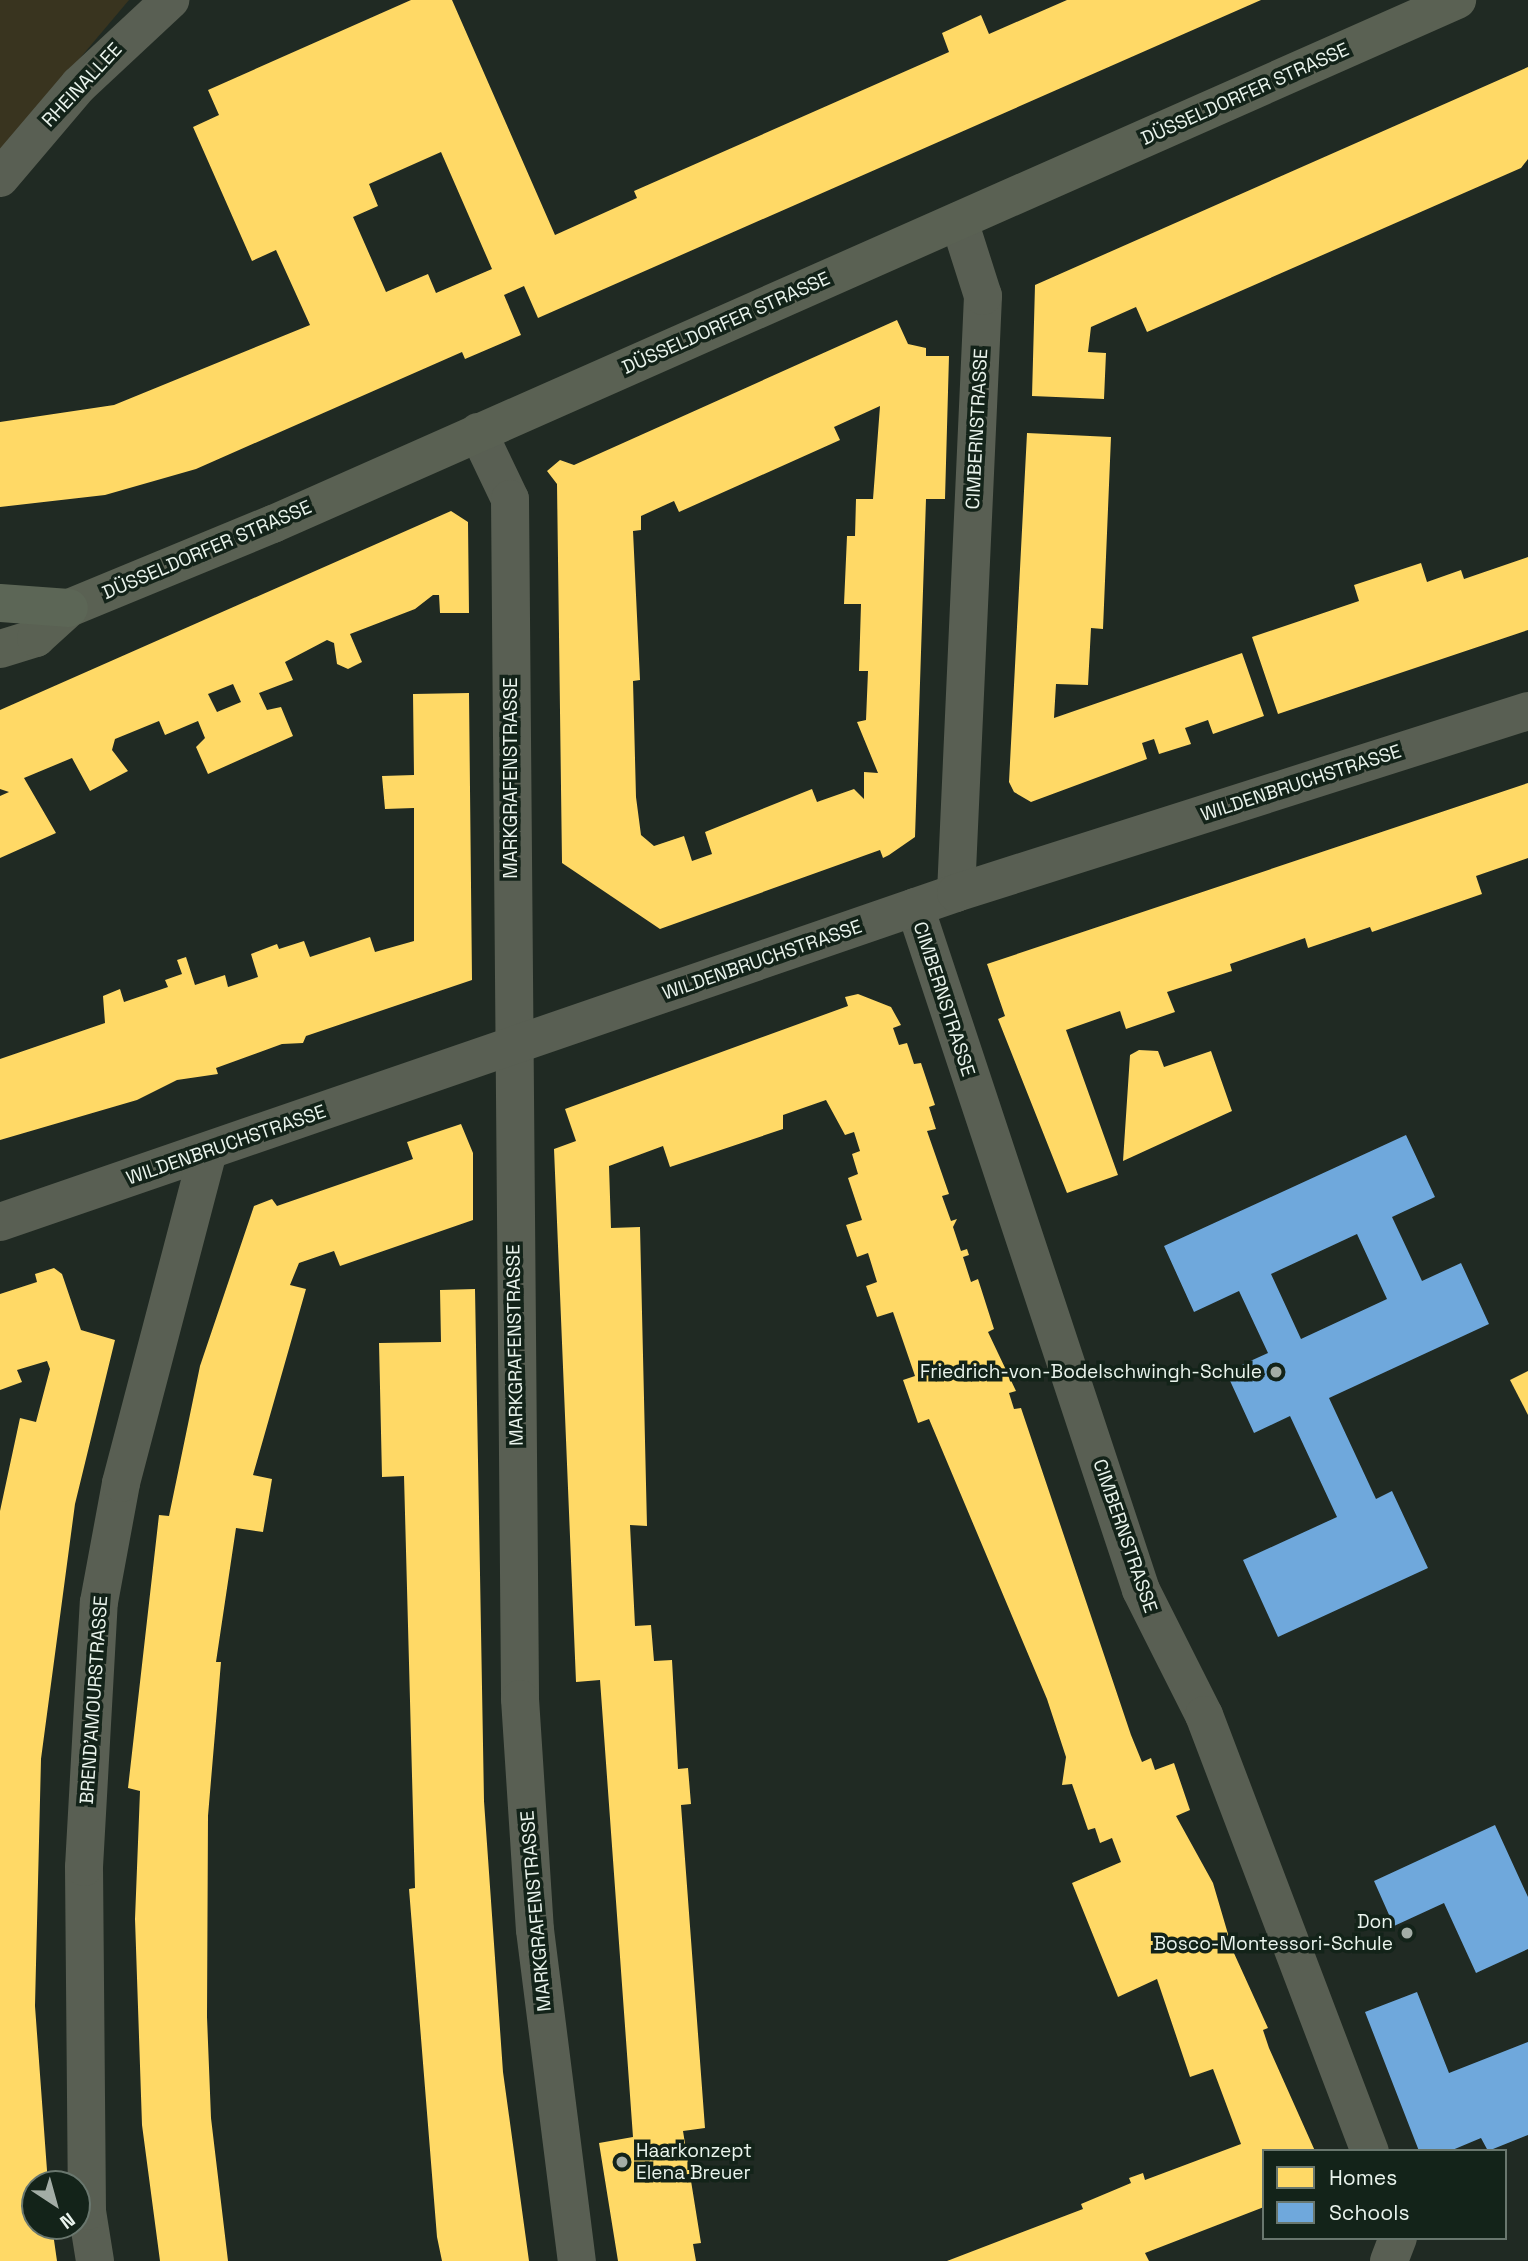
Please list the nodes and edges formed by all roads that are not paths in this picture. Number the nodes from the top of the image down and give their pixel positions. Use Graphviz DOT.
graph roads {
  1 [pos="170,0"];
  2 [pos="1457,0"];
  3 [pos="0,178"];
  4 [pos="959,221"];
  5 [pos="478,432"];
  6 [pos="0,603"];
  7 [pos="69,608"];
  8 [pos="0,649"];
  9 [pos="1528,711"];
  10 [pos="956,893"];
  11 [pos="915,908"];
  12 [pos="511,1046"];
  13 [pos="208,1151"];
  14 [pos="0,1222"];
  15 [pos="1369,2149"];
  16 [pos="94,2261"];
  17 [pos="577,2261"];
  1 -- 3 [label="street, RHEINALLEE"];
  2 -- 4 [label="street, DÜSSELDORFER STRASSE"];
  4 -- 5 [label="street, DÜSSELDORFER STRASSE"];
  4 -- 10 [label="street, CIMBERNSTRASSE"];
  5 -- 7 [label="street, DÜSSELDORFER STRASSE"];
  5 -- 12 [label="street, MARKGRAFENSTRASSE"];
  6 -- 7 [label="highway"];
  7 -- 8 [label="street, DÜSSELDORFER STRASSE"];
  9 -- 10 [label="street, WILDENBRUCHSTRASSE"];
  10 -- 11 [label="street, WILDENBRUCHSTRASSE"];
  11 -- 12 [label="street, WILDENBRUCHSTRASSE"];
  11 -- 15 [label="street, CIMBERNSTRASSE"];
  12 -- 13 [label="street, WILDENBRUCHSTRASSE"];
  12 -- 17 [label="street, MARKGRAFENSTRASSE"];
  13 -- 14 [label="street, WILDENBRUCHSTRASSE"];
  13 -- 16 [label="street, BREND'AMOURSTRASSE"];
}
